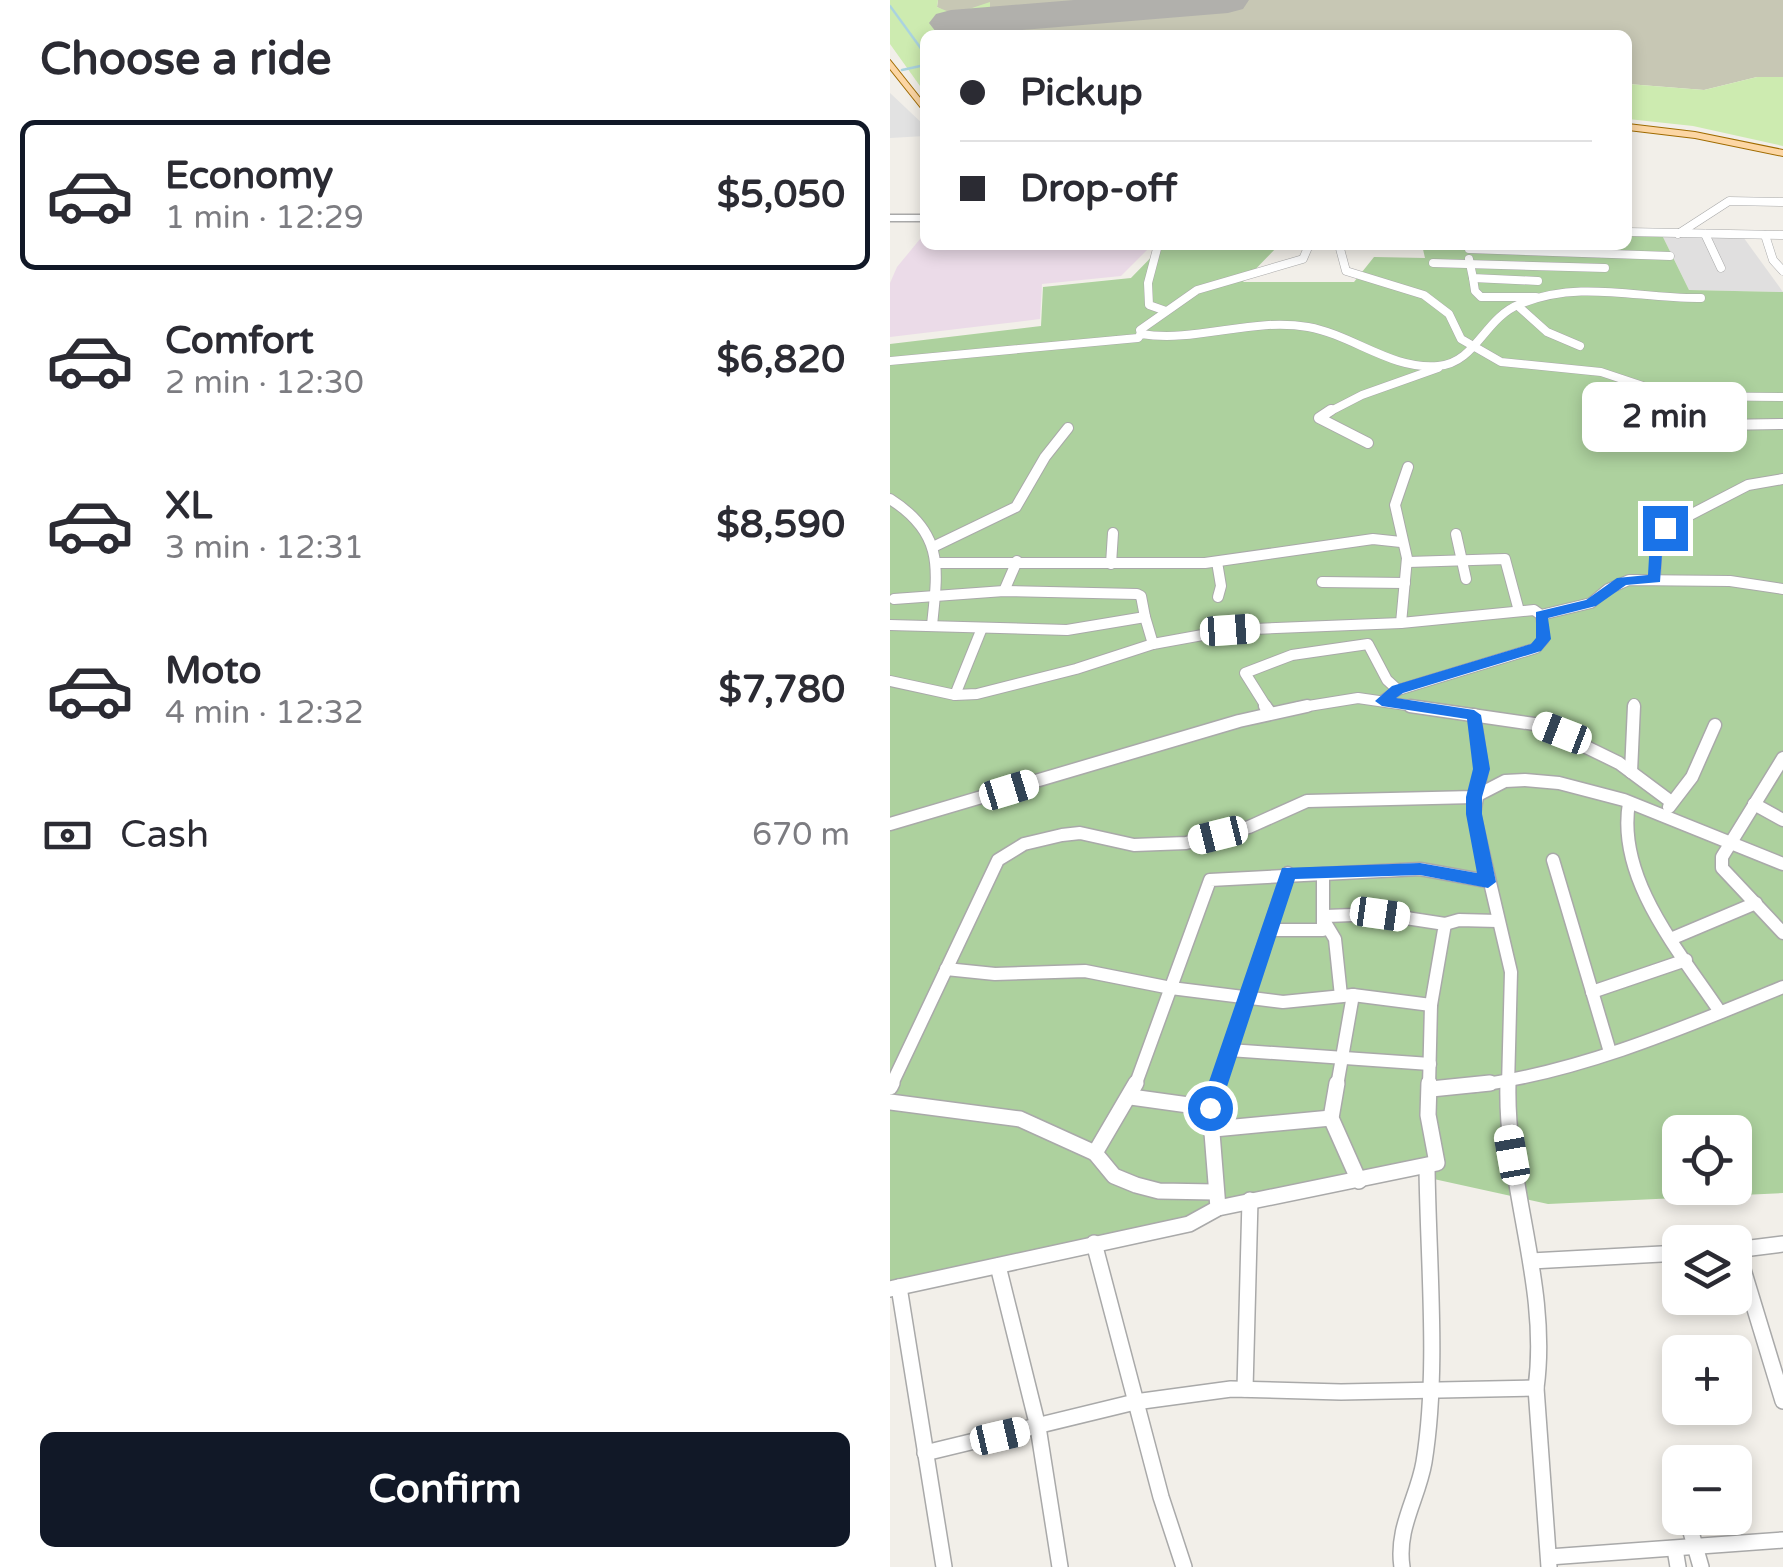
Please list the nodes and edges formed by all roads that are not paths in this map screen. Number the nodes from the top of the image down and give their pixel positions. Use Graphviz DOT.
graph roads {
  1 [pos="890,64"];
  2 [pos="890,79"];
  3 [pos="920,103"];
  4 [pos="920,116"];
  5 [pos="1632,125"];
  6 [pos="1783,151"];
  7 [pos="1783,202"];
  8 [pos="890,218"];
  9 [pos="920,218"];
  10 [pos="1678,234"];
  11 [pos="1705,234"];
  12 [pos="1632,235"];
  13 [pos="1765,235"];
  14 [pos="1783,235"];
  15 [pos="1157,250"];
  16 [pos="1307,250"];
  17 [pos="1339,250"];
  18 [pos="1469,250"];
  19 [pos="1535,250"];
  20 [pos="1604,250"];
  21 [pos="1670,256"];
  22 [pos="1433,263"];
  23 [pos="1468,263"];
  24 [pos="1535,267"];
  25 [pos="1606,268"];
  26 [pos="1721,268"];
  27 [pos="1783,273"];
  28 [pos="1473,278"];
  29 [pos="1538,280"];
  30 [pos="1609,288"];
  31 [pos="1542,296"];
  32 [pos="1701,298"];
  33 [pos="1518,306"];
  34 [pos="1166,311"];
  35 [pos="1142,334"];
  36 [pos="1580,346"];
  37 [pos="1474,349"];
  38 [pos="890,361"];
  39 [pos="1442,366"];
  40 [pos="1783,397"];
  41 [pos="1783,424"];
  42 [pos="1720,425"];
  43 [pos="1068,428"];
  44 [pos="1368,443"];
  45 [pos="1408,467"];
  46 [pos="1783,479"];
  47 [pos="890,499"];
  48 [pos="1114,533"];
  49 [pos="1456,534"];
  50 [pos="1401,542"];
  51 [pos="933,546"];
  52 [pos="1462,560"];
  53 [pos="1018,561"];
  54 [pos="1217,562"];
  55 [pos="1408,562"];
  56 [pos="938,563"];
  57 [pos="1111,564"];
  58 [pos="1466,579"];
  59 [pos="1655,579"];
  60 [pos="1322,582"];
  61 [pos="1405,582"];
  62 [pos="1783,589"];
  63 [pos="1004,591"];
  64 [pos="1218,597"];
  65 [pos="934,598"];
  66 [pos="894,600"];
  67 [pos="1519,611"];
  68 [pos="1541,615"];
  69 [pos="1145,617"];
  70 [pos="890,624"];
  71 [pos="932,624"];
  72 [pos="1401,624"];
  73 [pos="982,628"];
  74 [pos="1153,644"];
  75 [pos="890,681"];
  76 [pos="1398,690"];
  77 [pos="955,695"];
  78 [pos="1382,701"];
  79 [pos="1634,704"];
  80 [pos="1270,713"];
  81 [pos="1474,715"];
  82 [pos="1715,725"];
  83 [pos="1783,758"];
  84 [pos="1631,772"];
  85 [pos="1474,797"];
  86 [pos="1628,803"];
  87 [pos="1754,804"];
  88 [pos="1669,807"];
  89 [pos="1783,820"];
  90 [pos="890,824"];
  91 [pos="1729,844"];
  92 [pos="1553,860"];
  93 [pos="1783,864"];
  94 [pos="1288,873"];
  95 [pos="1323,874"];
  96 [pos="1488,882"];
  97 [pos="1756,903"];
  98 [pos="1326,920"];
  99 [pos="1498,921"];
  100 [pos="1446,924"];
  101 [pos="1269,930"];
  102 [pos="1783,933"];
  103 [pos="1672,938"];
  104 [pos="1686,960"];
  105 [pos="946,969"];
  106 [pos="1783,987"];
  107 [pos="1171,988"];
  108 [pos="1592,992"];
  109 [pos="1347,996"];
  110 [pos="1249,998"];
  111 [pos="1432,1005"];
  112 [pos="1720,1012"];
  113 [pos="1229,1050"];
  114 [pos="1610,1052"];
  115 [pos="1342,1058"];
  116 [pos="1430,1064"];
  117 [pos="1506,1083"];
  118 [pos="890,1087"];
  119 [pos="1431,1089"];
  120 [pos="1131,1097"];
  121 [pos="890,1102"];
  122 [pos="1210,1108"];
  123 [pos="1332,1118"];
  124 [pos="1214,1128"];
  125 [pos="1095,1153"];
  126 [pos="1428,1167"];
  127 [pos="1359,1180"];
  128 [pos="1216,1200"];
  129 [pos="1250,1200"];
  130 [pos="1094,1243"];
  131 [pos="1783,1244"];
  132 [pos="1752,1248"];
  133 [pos="1662,1254"];
  134 [pos="1531,1261"];
  135 [pos="998,1266"];
  136 [pos="894,1288"];
  137 [pos="1752,1301"];
  138 [pos="1430,1388"];
  139 [pos="1536,1388"];
  140 [pos="1244,1390"];
  141 [pos="1783,1401"];
  142 [pos="1135,1402"];
  143 [pos="1038,1427"];
  144 [pos="925,1453"];
  145 [pos="1692,1535"];
  146 [pos="1783,1540"];
  147 [pos="1695,1548"];
  148 [pos="1676,1558"];
  149 [pos="1549,1562"];
  150 [pos="944,1567"];
  151 [pos="1060,1567"];
  152 [pos="1184,1567"];
  153 [pos="1402,1567"];
  154 [pos="1701,1567"];
  1 -- 3 [label="main road"];
  2 -- 4 [label="main road"];
  5 -- 6 [label="main road"];
  7 -- 10 [label="street"];
  8 -- 9 [label="street"];
  10 -- 11 [label="street"];
  10 -- 12 [label="street"];
  11 -- 13 [label="street"];
  11 -- 26 [label="street"];
  13 -- 14 [label="street"];
  13 -- 27 [label="street"];
  15 -- 34 [label="street"];
  16 -- 34 [label="street"];
  17 -- 37 [label="street"];
  18 -- 23 [label="street"];
  19 -- 24 [label="street"];
  20 -- 21 [label="street"];
  20 -- 25 [label="street"];
  22 -- 23 [label="street"];
  23 -- 24 [label="street"];
  23 -- 28 [label="street"];
  24 -- 25 [label="street"];
  24 -- 29 [label="street"];
  25 -- 30 [label="street"];
  28 -- 29 [label="street"];
  28 -- 31 [label="street"];
  29 -- 31 [label="street"];
  30 -- 31 [label="street"];
  30 -- 32 [label="street"];
  31 -- 33 [label="street"];
  33 -- 36 [label="street"];
  33 -- 37 [label="street"];
  34 -- 35 [label="street"];
  35 -- 38 [label="street"];
  35 -- 39 [label="street"];
  37 -- 39 [label="street"];
  37 -- 40 [label="street"];
  39 -- 44 [label="street"];
  41 -- 42 [label="street"];
  43 -- 51 [label="street"];
  45 -- 50 [label="street"];
  46 -- 59 [label="street"];
  47 -- 51 [label="street"];
  48 -- 57 [label="street"];
  49 -- 52 [label="street"];
  50 -- 54 [label="street"];
  50 -- 55 [label="street"];
  51 -- 56 [label="street"];
  52 -- 55 [label="street"];
  52 -- 58 [label="street"];
  52 -- 67 [label="street"];
  53 -- 56 [label="street"];
  53 -- 57 [label="street"];
  53 -- 63 [label="street"];
  54 -- 57 [label="street"];
  54 -- 64 [label="street"];
  55 -- 61 [label="street"];
  56 -- 65 [label="street"];
  59 -- 62 [label="street"];
  59 -- 68 [label="street"];
  60 -- 61 [label="street"];
  61 -- 72 [label="street"];
  63 -- 65 [label="street"];
  63 -- 69 [label="street"];
  65 -- 66 [label="street"];
  65 -- 71 [label="street"];
  67 -- 68 [label="street"];
  67 -- 72 [label="street"];
  68 -- 76 [label="street"];
  69 -- 73 [label="street"];
  69 -- 74 [label="street"];
  70 -- 71 [label="street"];
  71 -- 73 [label="street"];
  72 -- 74 [label="street"];
  73 -- 77 [label="street"];
  74 -- 77 [label="street"];
  75 -- 77 [label="street"];
  76 -- 78 [label="street"];
  76 -- 80 [label="street"];
  78 -- 80 [label="street"];
  78 -- 81 [label="street"];
  79 -- 84 [label="street"];
  80 -- 90 [label="street"];
  81 -- 84 [label="street"];
  81 -- 85 [label="street"];
  82 -- 88 [label="street"];
  83 -- 87 [label="street"];
  84 -- 88 [label="street"];
  85 -- 86 [label="street"];
  85 -- 96 [label="street"];
  85 -- 105 [label="street"];
  86 -- 88 [label="street"];
  86 -- 103 [label="street"];
  87 -- 89 [label="street"];
  87 -- 91 [label="street"];
  88 -- 91 [label="street"];
  91 -- 93 [label="street"];
  91 -- 97 [label="street"];
  92 -- 108 [label="street"];
  94 -- 95 [label="street"];
  94 -- 101 [label="street"];
  94 -- 107 [label="street"];
  95 -- 96 [label="street"];
  95 -- 98 [label="street"];
  96 -- 99 [label="street"];
  97 -- 102 [label="street"];
  97 -- 103 [label="street"];
  98 -- 100 [label="street"];
  98 -- 101 [label="street"];
  98 -- 109 [label="street"];
  99 -- 100 [label="street"];
  99 -- 117 [label="street"];
  100 -- 111 [label="street"];
  101 -- 110 [label="street"];
  103 -- 104 [label="street"];
  104 -- 108 [label="street"];
  104 -- 112 [label="street"];
  105 -- 107 [label="street"];
  105 -- 118 [label="street"];
  106 -- 112 [label="street"];
  107 -- 110 [label="street"];
  107 -- 120 [label="street"];
  108 -- 114 [label="street"];
  109 -- 110 [label="street"];
  109 -- 111 [label="street"];
  109 -- 115 [label="street"];
  110 -- 113 [label="street"];
  111 -- 116 [label="street"];
  112 -- 114 [label="street"];
  113 -- 115 [label="street"];
  113 -- 122 [label="street"];
  114 -- 117 [label="street"];
  115 -- 116 [label="street"];
  115 -- 123 [label="street"];
  116 -- 119 [label="street"];
  117 -- 119 [label="street"];
  117 -- 134 [label="street"];
  119 -- 126 [label="street"];
  120 -- 122 [label="street"];
  120 -- 125 [label="street"];
  121 -- 125 [label="street"];
  122 -- 124 [label="street"];
  123 -- 124 [label="street"];
  123 -- 127 [label="street"];
  124 -- 128 [label="street"];
  125 -- 128 [label="street"];
  126 -- 127 [label="street"];
  126 -- 138 [label="street"];
  127 -- 129 [label="street"];
  128 -- 129 [label="street"];
  128 -- 130 [label="street"];
  129 -- 140 [label="street"];
  130 -- 135 [label="street"];
  130 -- 142 [label="street"];
  131 -- 132 [label="street"];
  133 -- 134 [label="street"];
  134 -- 139 [label="street"];
  135 -- 136 [label="street"];
  135 -- 143 [label="street"];
  136 -- 144 [label="street"];
  137 -- 141 [label="street"];
  138 -- 139 [label="street"];
  138 -- 140 [label="street"];
  138 -- 153 [label="street"];
  139 -- 149 [label="street"];
  140 -- 142 [label="street"];
  142 -- 143 [label="street"];
  142 -- 152 [label="street"];
  143 -- 144 [label="street"];
  143 -- 151 [label="street"];
  144 -- 150 [label="street"];
  145 -- 147 [label="street"];
  146 -- 147 [label="street"];
  147 -- 148 [label="street"];
  147 -- 154 [label="street"];
  148 -- 149 [label="street"];
}
